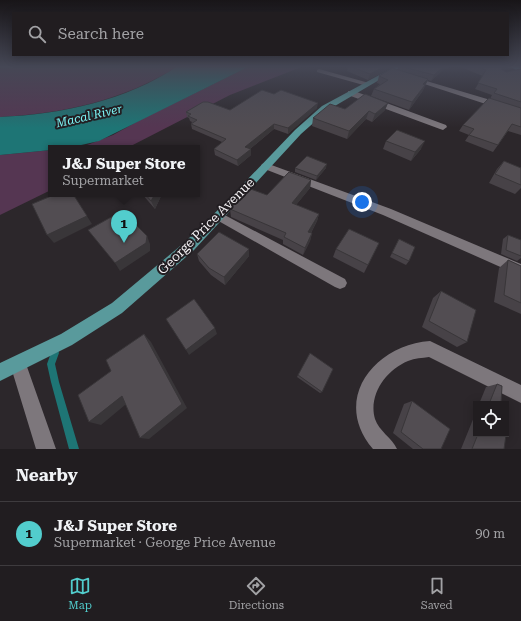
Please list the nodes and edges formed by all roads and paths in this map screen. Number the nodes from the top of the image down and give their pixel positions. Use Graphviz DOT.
graph roads {
  1 [pos="362,87"];
  2 [pos="438,87"];
  3 [pos="351,93"];
  4 [pos="506,108"];
  5 [pos="443,127"];
  6 [pos="266,166"];
  7 [pos="219,216"];
  8 [pos="521,270"];
  9 [pos="340,284"];
  10 [pos="18,364"];
  11 [pos="0,372"];
  12 [pos="521,394"];
  13 [pos="46,449"];
  14 [pos="387,449"];
  1 -- 3 [label="main road, George Price Avenue"];
  2 -- 4 [label="street"];
  3 -- 5 [label="street"];
  3 -- 6 [label="main road, George Price Avenue"];
  6 -- 7 [label="main road, George Price Avenue"];
  6 -- 8 [label="street"];
  7 -- 9 [label="street"];
  7 -- 10 [label="main road, George Price Avenue"];
  10 -- 11 [label="main road, George Price Avenue"];
  10 -- 13 [label="street"];
  12 -- 14 [label="street"];
}
